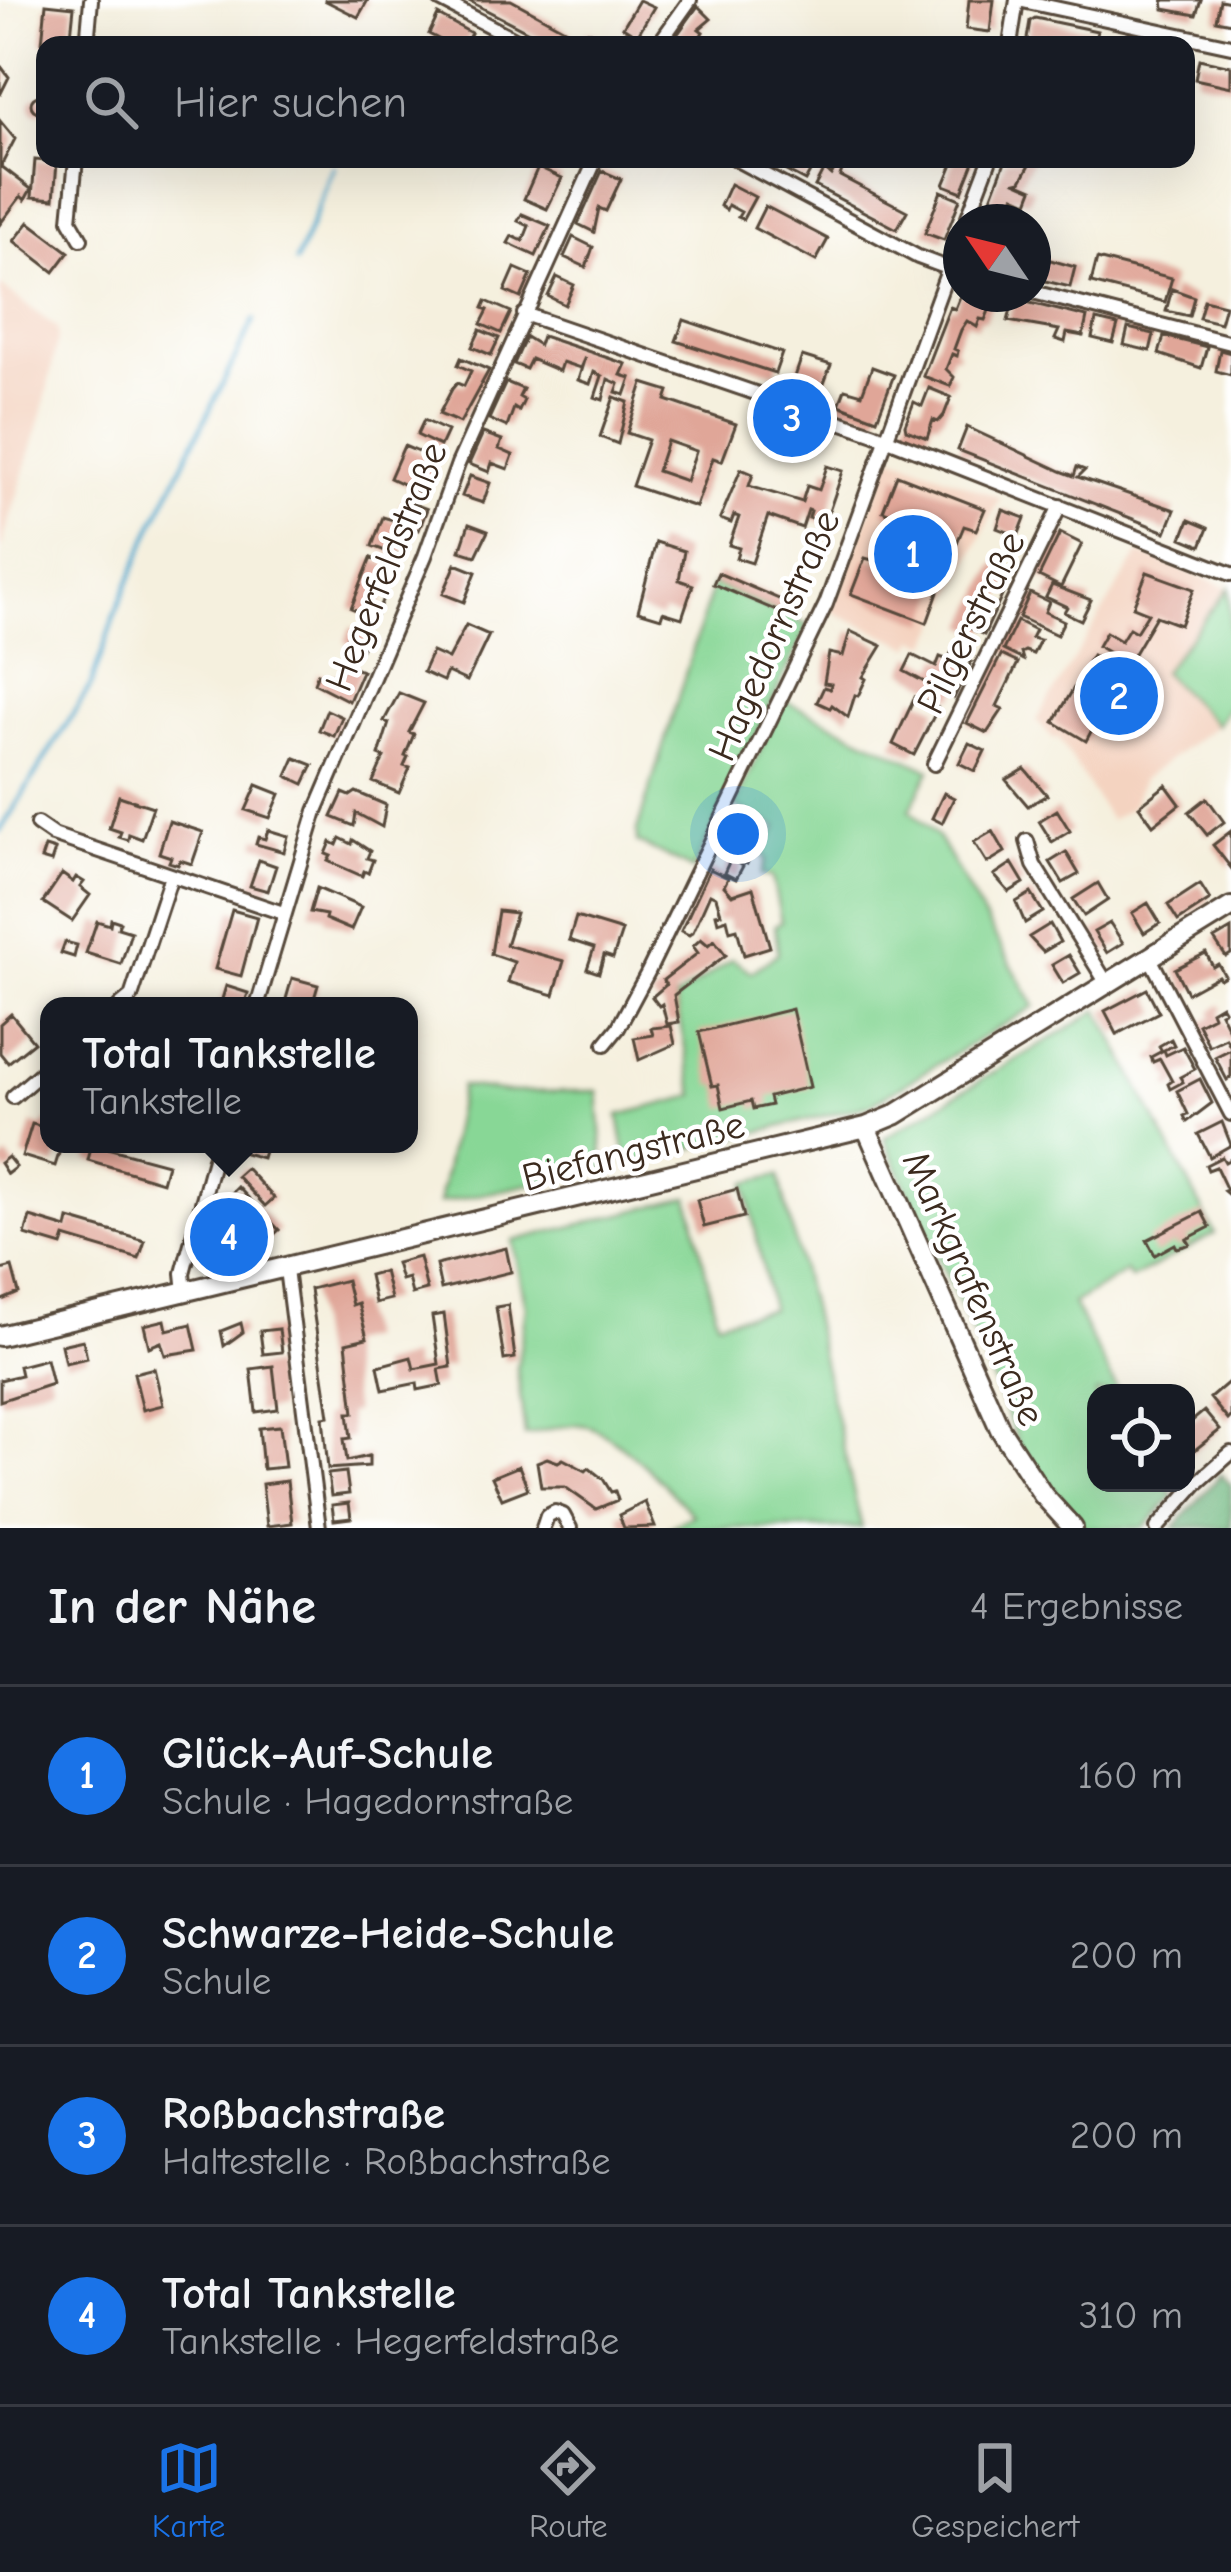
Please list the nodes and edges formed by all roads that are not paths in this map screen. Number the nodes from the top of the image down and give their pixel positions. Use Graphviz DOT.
graph roads {
  1 [pos="91,0"];
  2 [pos="440,0"];
  3 [pos="690,0"];
  4 [pos="1017,0"];
  5 [pos="88,36"];
  6 [pos="509,36"];
  7 [pos="664,36"];
  8 [pos="1011,36"];
  9 [pos="1184,36"];
  10 [pos="1195,38"];
  11 [pos="1231,46"];
  12 [pos="75,168"];
  13 [pos="592,168"];
  14 [pos="752,168"];
  15 [pos="987,168"];
  16 [pos="973,204"];
  17 [pos="81,239"];
  18 [pos="943,266"];
  19 [pos="1051,297"];
  20 [pos="943,300"];
  21 [pos="524,314"];
  22 [pos="1231,343"];
  23 [pos="889,440"];
  24 [pos="1060,506"];
  25 [pos="1231,574"];
  26 [pos="934,764"];
  27 [pos="37,824"];
  28 [pos="1027,841"];
  29 [pos="171,876"];
  30 [pos="1231,907"];
  31 [pos="283,913"];
  32 [pos="1149,956"];
  33 [pos="1106,982"];
  34 [pos="131,997"];
  35 [pos="259,997"];
  36 [pos="605,1044"];
  37 [pos="40,1074"];
  38 [pos="13,1096"];
  39 [pos="1227,1096"];
  40 [pos="1231,1114"];
  41 [pos="866,1127"];
  42 [pos="216,1153"];
  43 [pos="286,1269"];
  44 [pos="185,1292"];
  45 [pos="0,1336"];
  46 [pos="1231,1453"];
  47 [pos="319,1528"];
  48 [pos="544,1528"];
  49 [pos="570,1528"];
  50 [pos="1073,1528"];
  51 [pos="1157,1528"];
  1 -- 5 [label="street"];
  2 -- 6 [label="street"];
  3 -- 7 [label="street"];
  4 -- 8 [label="street"];
  4 -- 9 [label="street"];
  10 -- 11 [label="street"];
  12 -- 17 [label="street"];
  13 -- 21 [label="street, Hegerfeldstraße"];
  14 -- 18 [label="street"];
  15 -- 16 [label="street"];
  19 -- 22 [label="street"];
  20 -- 23 [label="street, Hagedornstraße"];
  21 -- 23 [label="street"];
  21 -- 31 [label="street, Hegerfeldstraße"];
  23 -- 24 [label="street"];
  23 -- 36 [label="street, Hagedornstraße"];
  24 -- 25 [label="street"];
  24 -- 26 [label="street, Pilgerstraße"];
  27 -- 29 [label="street"];
  28 -- 33 [label="street"];
  29 -- 31 [label="street"];
  29 -- 34 [label="street"];
  30 -- 32 [label="main road, Biefangstraße"];
  31 -- 35 [label="street, Hegerfeldstraße"];
  32 -- 33 [label="main road, Biefangstraße"];
  32 -- 39 [label="street"];
  33 -- 41 [label="main road, Biefangstraße"];
  37 -- 38 [label="street"];
  39 -- 40 [label="street"];
  41 -- 43 [label="main road, Biefangstraße"];
  41 -- 50 [label="main road, Markgrafenstraße"];
  42 -- 44 [label="street"];
  43 -- 44 [label="main road, Biefangstraße"];
  43 -- 47 [label="street"];
  44 -- 45 [label="main road, Biefangstraße"];
  46 -- 51 [label="street"];
  48 -- 49 [label="street"];
}
